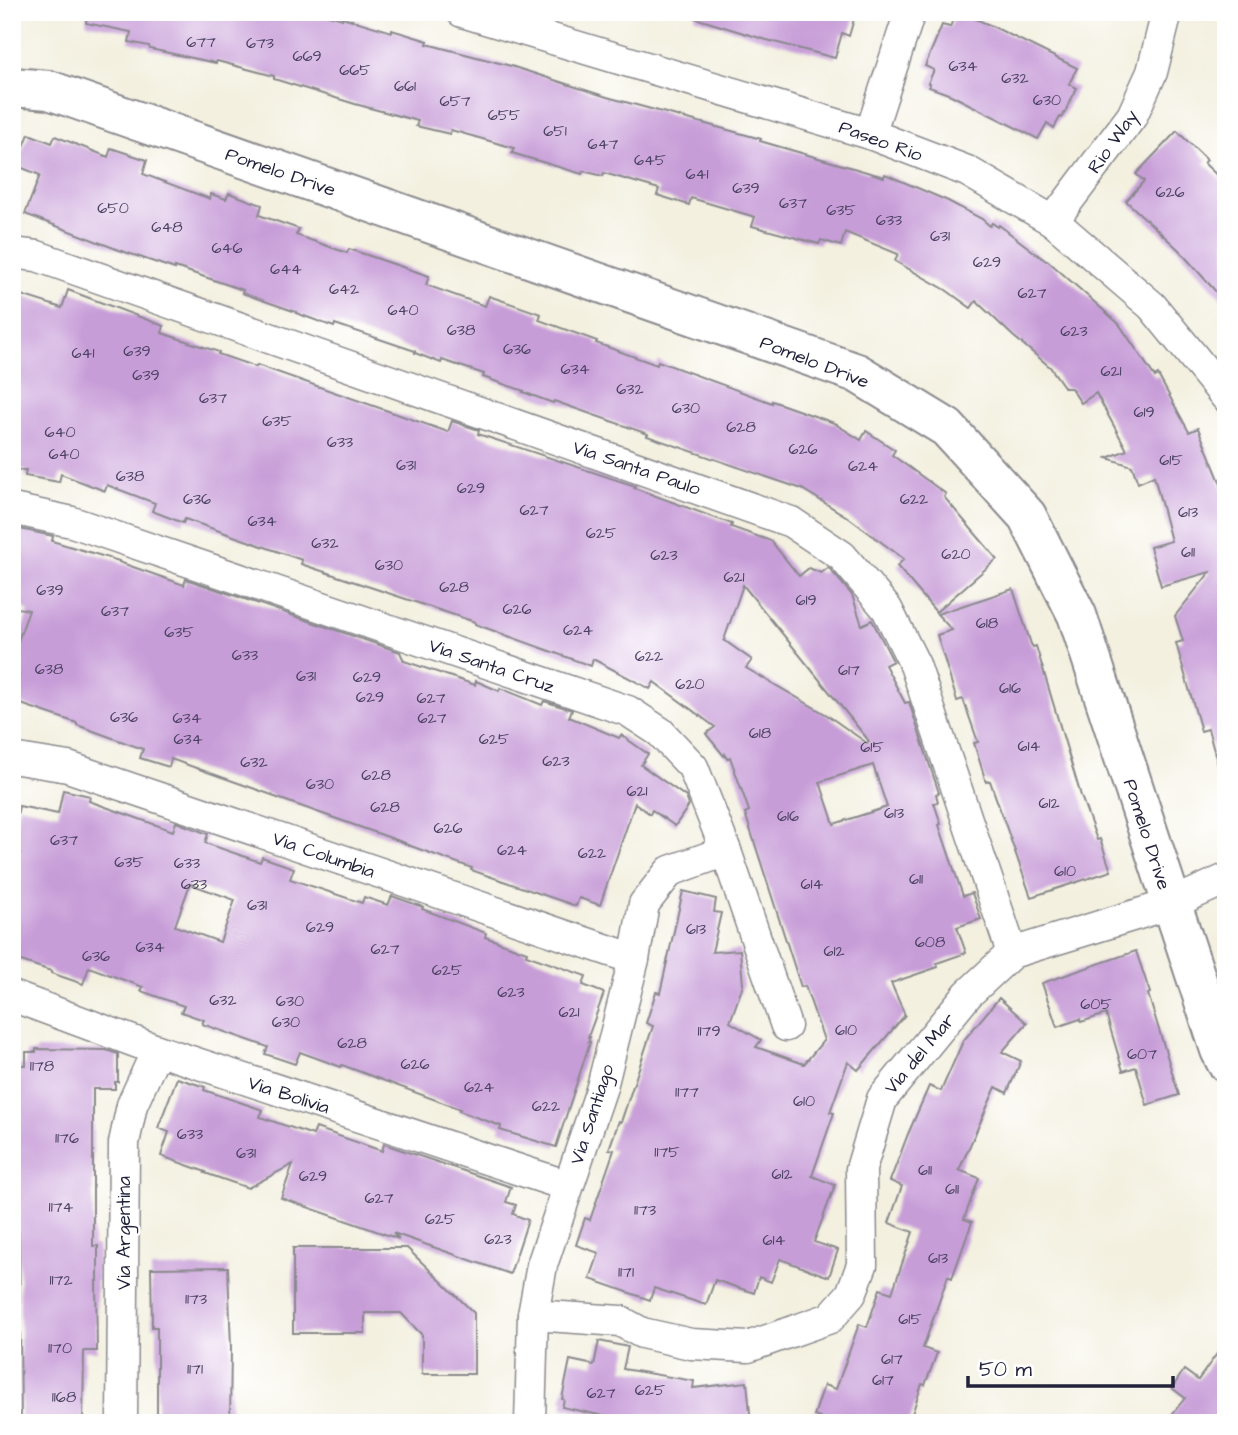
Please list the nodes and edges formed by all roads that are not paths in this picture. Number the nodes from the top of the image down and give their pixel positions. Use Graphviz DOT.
graph roads {
  1 [pos="462,12"];
  2 [pos="910,12"];
  3 [pos="1167,12"];
  4 [pos="12,87"];
  5 [pos="870,134"];
  6 [pos="1053,221"];
  7 [pos="12,253"];
  8 [pos="1226,397"];
  9 [pos="12,509"];
  10 [pos="12,758"];
  11 [pos="726,851"];
  12 [pos="1226,879"];
  13 [pos="1171,904"];
  14 [pos="1012,953"];
  15 [pos="634,959"];
  16 [pos="12,996"];
  17 [pos="786,1026"];
  18 [pos="157,1050"];
  19 [pos="1226,1062"];
  20 [pos="568,1186"];
  21 [pos="533,1315"];
  22 [pos="122,1423"];
  23 [pos="530,1423"];
  1 -- 5 [label="street, Paseo Rio"];
  2 -- 5 [label="street"];
  3 -- 6 [label="street, Rio Way"];
  4 -- 13 [label="street, Pomelo Drive"];
  5 -- 6 [label="street, Paseo Rio"];
  6 -- 8 [label="street, Paseo Rio"];
  7 -- 14 [label="street, Via Santa Paulo"];
  9 -- 11 [label="street, Via Santa Cruz"];
  10 -- 15 [label="street, Via Columbia"];
  11 -- 15 [label="street, Via Santiago"];
  11 -- 17 [label="street, Via Santa Cruz"];
  12 -- 13 [label="street"];
  13 -- 14 [label="street, Via del Mar"];
  13 -- 19 [label="street, Pomelo Drive"];
  14 -- 21 [label="street, Via del Mar"];
  15 -- 20 [label="street, Via Santiago"];
  16 -- 18 [label="street, Via Bolivia"];
  18 -- 20 [label="street, Via Bolivia"];
  18 -- 22 [label="street, Via Argentina"];
  20 -- 21 [label="street, Via Santiago"];
  21 -- 23 [label="street, Via Santiago"];
}
